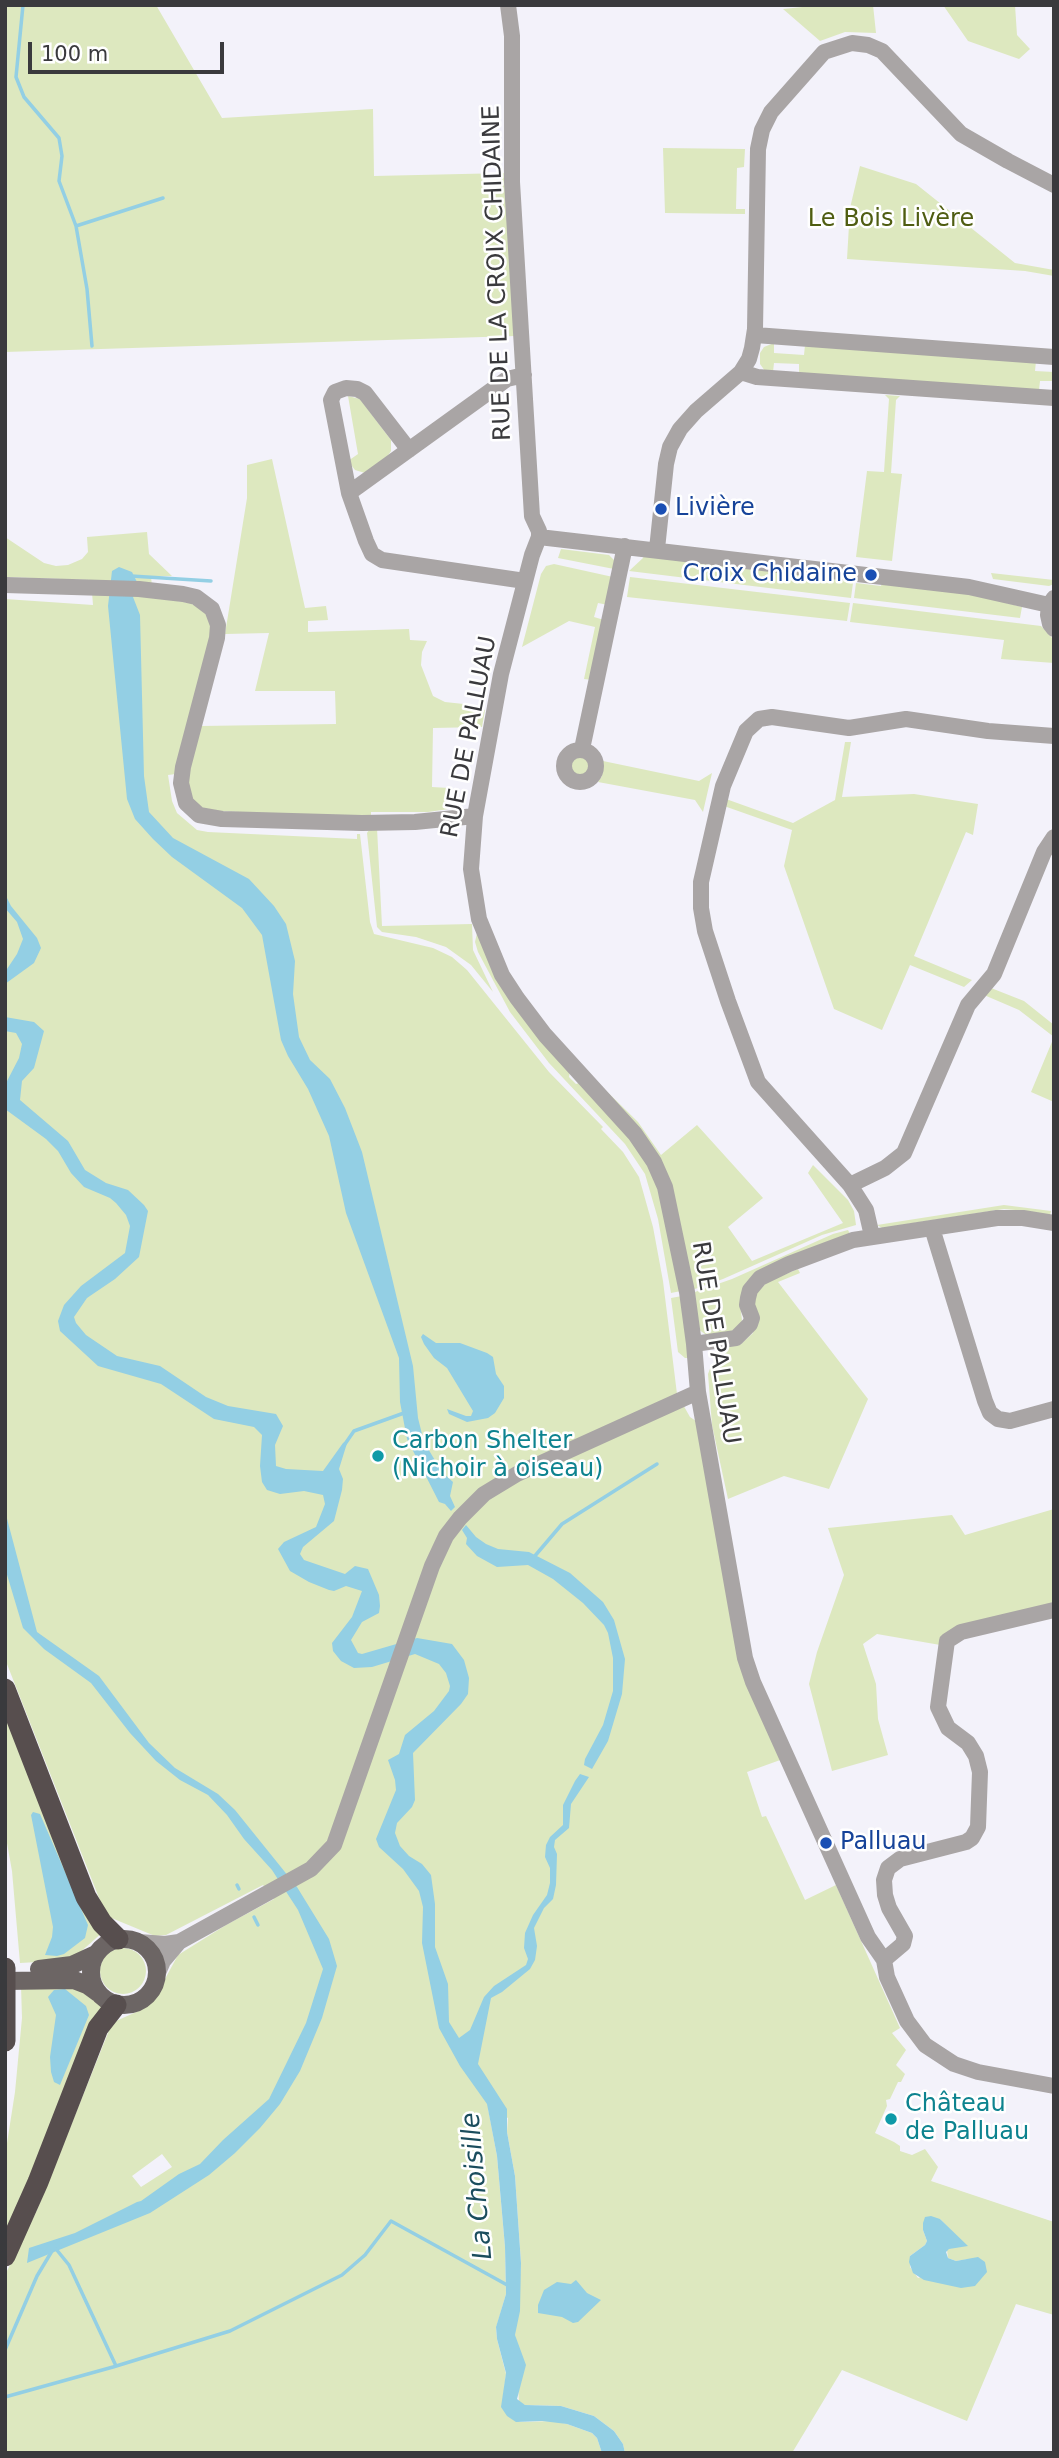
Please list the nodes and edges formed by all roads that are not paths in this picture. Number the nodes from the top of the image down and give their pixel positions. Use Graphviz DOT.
graph roads {
  1 [pos="508,5"];
  2 [pos="1054,185"];
  3 [pos="755,335"];
  4 [pos="1054,357"];
  5 [pos="741,372"];
  6 [pos="524,375"];
  7 [pos="1054,398"];
  8 [pos="409,450"];
  9 [pos="349,493"];
  10 [pos="539,537"];
  11 [pos="625,546"];
  12 [pos="657,550"];
  13 [pos="525,581"];
  14 [pos="5,585"];
  15 [pos="1051,601"];
  16 [pos="1054,629"];
  17 [pos="1054,736"];
  18 [pos="582,749"];
  19 [pos="475,816"];
  20 [pos="1054,837"];
  21 [pos="850,1185"];
  22 [pos="1054,1223"];
  23 [pos="932,1228"];
  24 [pos="872,1236"];
  25 [pos="694,1344"];
  26 [pos="698,1392"];
  27 [pos="1054,1409"];
  28 [pos="1054,1610"];
  29 [pos="5,1689"];
  30 [pos="129,1941"];
  31 [pos="179,1942"];
  32 [pos="96,1954"];
  33 [pos="884,1960"];
  34 [pos="5,1969"];
  35 [pos="157,1975"];
  36 [pos="5,1981"];
  37 [pos="97,1993"];
  38 [pos="116,2005"];
  39 [pos="5,2041"];
  40 [pos="1054,2086"];
  41 [pos="5,2256"];
  1 -- 6 [label="street, RUE DE LA CROIX CHIDAINE"];
  2 -- 3 [label="street"];
  3 -- 4 [label="street"];
  3 -- 5 [label="street"];
  5 -- 7 [label="street"];
  5 -- 12 [label="street"];
  6 -- 8 [label="street"];
  6 -- 10 [label="street, RUE DE LA CROIX CHIDAINE"];
  8 -- 9 [label="street"];
  8 -- 9 [label="street"];
  9 -- 13 [label="street"];
  10 -- 11 [label="street"];
  10 -- 13 [label="street, RUE DE PALLUAU"];
  11 -- 12 [label="street"];
  11 -- 18 [label="street"];
  12 -- 15 [label="street"];
  13 -- 19 [label="street, RUE DE PALLUAU"];
  14 -- 19 [label="street"];
  15 -- 16 [label="street"];
  17 -- 21 [label="street"];
  19 -- 25 [label="street, RUE DE PALLUAU"];
  20 -- 21 [label="street"];
  21 -- 24 [label="street"];
  22 -- 23 [label="street"];
  23 -- 24 [label="street"];
  23 -- 27 [label="street"];
  24 -- 25 [label="street"];
  25 -- 26 [label="street, RUE DE PALLUAU"];
  26 -- 31 [label="street"];
  26 -- 33 [label="street, RUE DE PALLUAU"];
  28 -- 33 [label="street"];
  29 -- 30 [label="highway"];
  30 -- 31 [label="street"];
  30 -- 32 [label="main road"];
  30 -- 35 [label="main road"];
  31 -- 35 [label="street"];
  32 -- 34 [label="main road"];
  32 -- 37 [label="main road"];
  33 -- 40 [label="street, RUE DE PALLUAU"];
  34 -- 39 [label="highway"];
  35 -- 38 [label="main road"];
  36 -- 37 [label="main road"];
  37 -- 38 [label="main road"];
  38 -- 41 [label="highway"];
}
